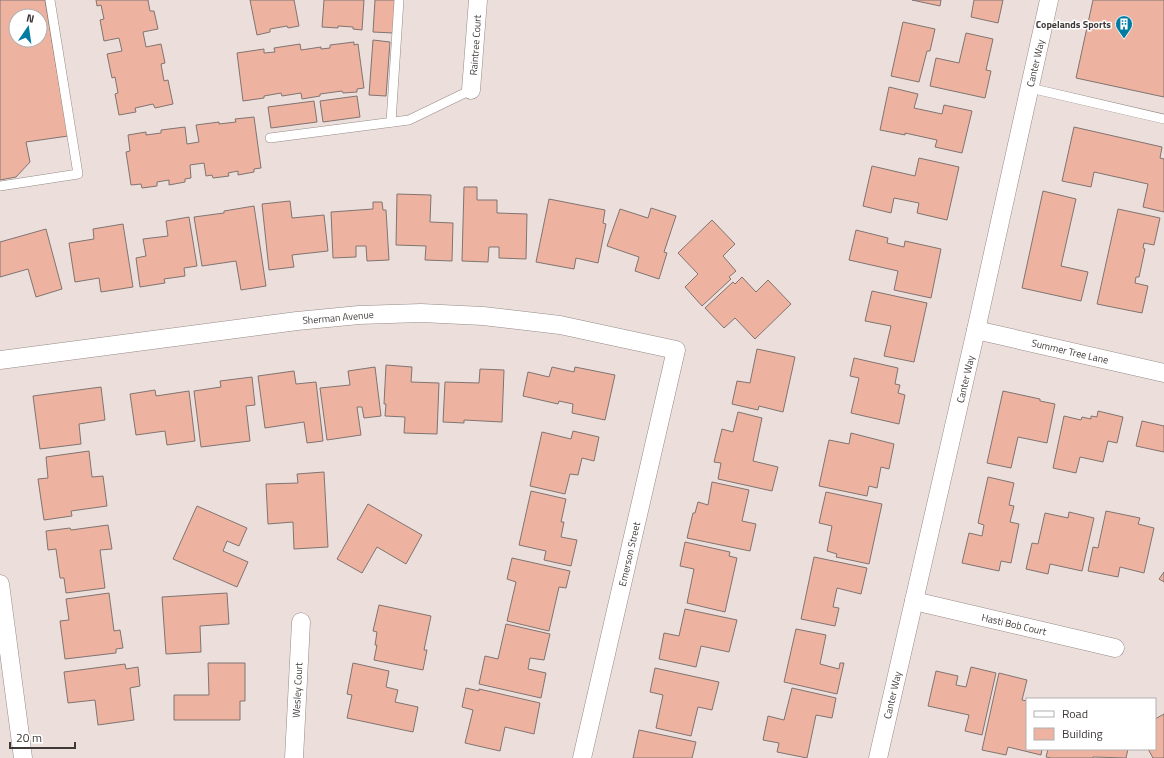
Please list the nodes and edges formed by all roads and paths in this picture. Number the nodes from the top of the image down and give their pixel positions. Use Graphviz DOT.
graph roads {
  1 [pos="50,0"];
  2 [pos="399,0"];
  3 [pos="478,0"];
  4 [pos="1049,0"];
  5 [pos="1030,88"];
  6 [pos="471,90"];
  7 [pos="1164,119"];
  8 [pos="391,122"];
  9 [pos="270,138"];
  10 [pos="0,186"];
  11 [pos="976,330"];
  12 [pos="676,350"];
  13 [pos="0,360"];
  14 [pos="1164,373"];
  15 [pos="0,584"];
  16 [pos="914,601"];
  17 [pos="301,622"];
  18 [pos="1115,648"];
  19 [pos="23,758"];
  20 [pos="294,758"];
  21 [pos="582,758"];
  22 [pos="878,758"];
  1 -- 10 [label="lane"];
  2 -- 8 [label="lane"];
  3 -- 6 [label="street, Raintree Court"];
  4 -- 5 [label="street, Canter Way"];
  5 -- 7 [label="lane"];
  5 -- 11 [label="street, Canter Way"];
  6 -- 8 [label="lane"];
  8 -- 9 [label="lane"];
  11 -- 14 [label="street, Summer Tree Lane"];
  11 -- 16 [label="street, Canter Way"];
  12 -- 13 [label="street, Sherman Avenue"];
  12 -- 21 [label="street, Emerson Street"];
  15 -- 19 [label="street"];
  16 -- 18 [label="street, Hasti Bob Court"];
  16 -- 22 [label="street, Canter Way"];
  17 -- 20 [label="street, Wesley Court"];
}
